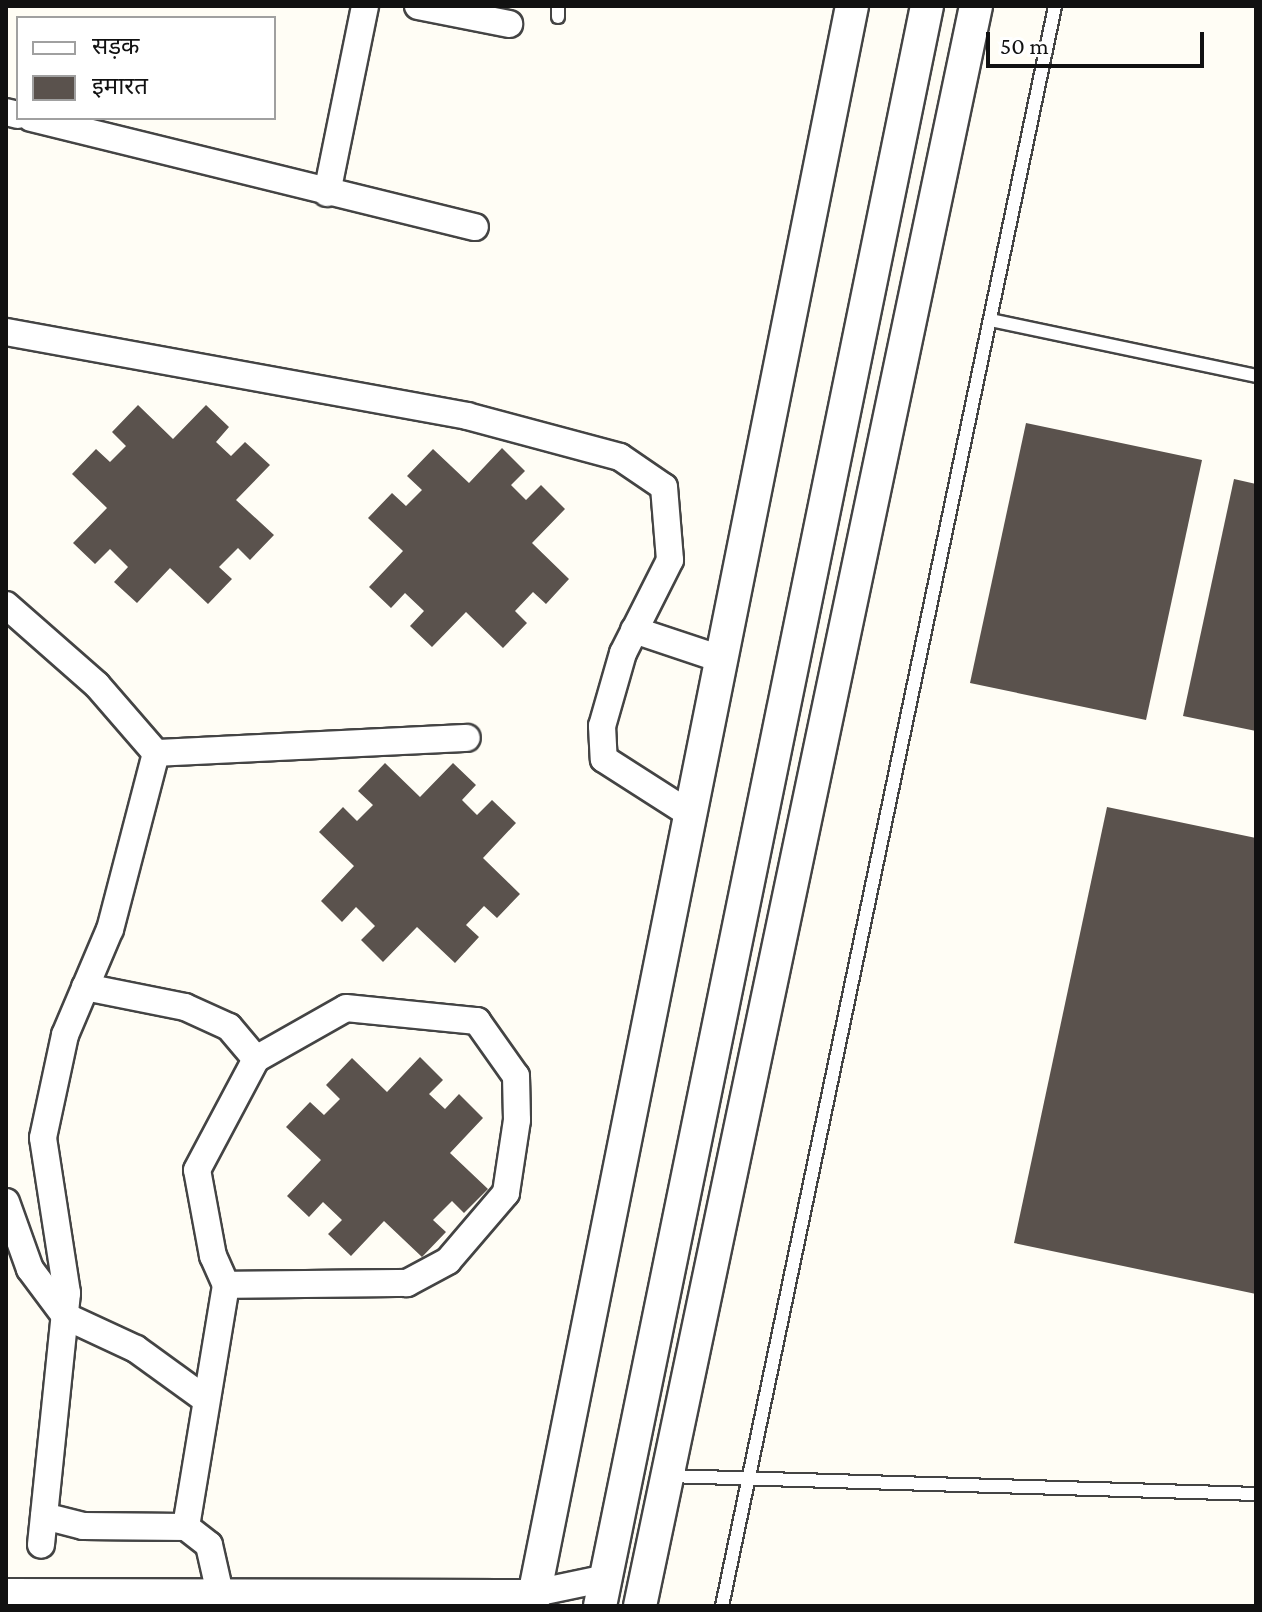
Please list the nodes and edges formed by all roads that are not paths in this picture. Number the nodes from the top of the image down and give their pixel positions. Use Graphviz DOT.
graph roads {
  1 [pos="365,6"];
  2 [pos="418,6"];
  3 [pos="852,6"];
  4 [pos="927,6"];
  5 [pos="976,6"];
  6 [pos="1055,6"];
  7 [pos="509,24"];
  8 [pos="39,120"];
  9 [pos="327,193"];
  10 [pos="475,227"];
  11 [pos="991,320"];
  12 [pos="6,332"];
  13 [pos="1256,376"];
  14 [pos="6,605"];
  15 [pos="634,630"];
  16 [pos="721,659"];
  17 [pos="467,738"];
  18 [pos="156,753"];
  19 [pos="690,814"];
  20 [pos="85,987"];
  21 [pos="256,1059"];
  22 [pos="6,1202"];
  23 [pos="226,1285"];
  24 [pos="65,1316"];
  25 [pos="205,1399"];
  26 [pos="668,1476"];
  27 [pos="748,1479"];
  28 [pos="1256,1494"];
  29 [pos="44,1516"];
  30 [pos="186,1527"];
  31 [pos="41,1545"];
  32 [pos="219,1589"];
  33 [pos="6,1592"];
  34 [pos="603,1592"];
  35 [pos="534,1600"];
  36 [pos="640,1606"];
  37 [pos="722,1606"];
  1 -- 9 [label="street"];
  2 -- 7 [label="street"];
  3 -- 16 [label="street"];
  4 -- 34 [label="street"];
  5 -- 26 [label="street"];
  6 -- 11 [label="lane"];
  8 -- 9 [label="street"];
  9 -- 10 [label="street"];
  11 -- 13 [label="lane"];
  11 -- 27 [label="lane"];
  12 -- 15 [label="street"];
  14 -- 18 [label="street"];
  15 -- 16 [label="street"];
  15 -- 19 [label="street"];
  16 -- 19 [label="street"];
  17 -- 18 [label="street"];
  18 -- 20 [label="street"];
  19 -- 35 [label="street"];
  20 -- 21 [label="street"];
  20 -- 24 [label="street"];
  21 -- 23 [label="street"];
  21 -- 23 [label="street"];
  22 -- 24 [label="street"];
  23 -- 25 [label="street"];
  24 -- 25 [label="street"];
  24 -- 29 [label="street"];
  25 -- 30 [label="street"];
  26 -- 27 [label="lane"];
  26 -- 36 [label="street"];
  27 -- 28 [label="lane"];
  27 -- 37 [label="lane"];
  29 -- 30 [label="street"];
  29 -- 31 [label="street"];
  30 -- 32 [label="street"];
  32 -- 33 [label="street"];
  32 -- 35 [label="street"];
  34 -- 35 [label="street"];
}
